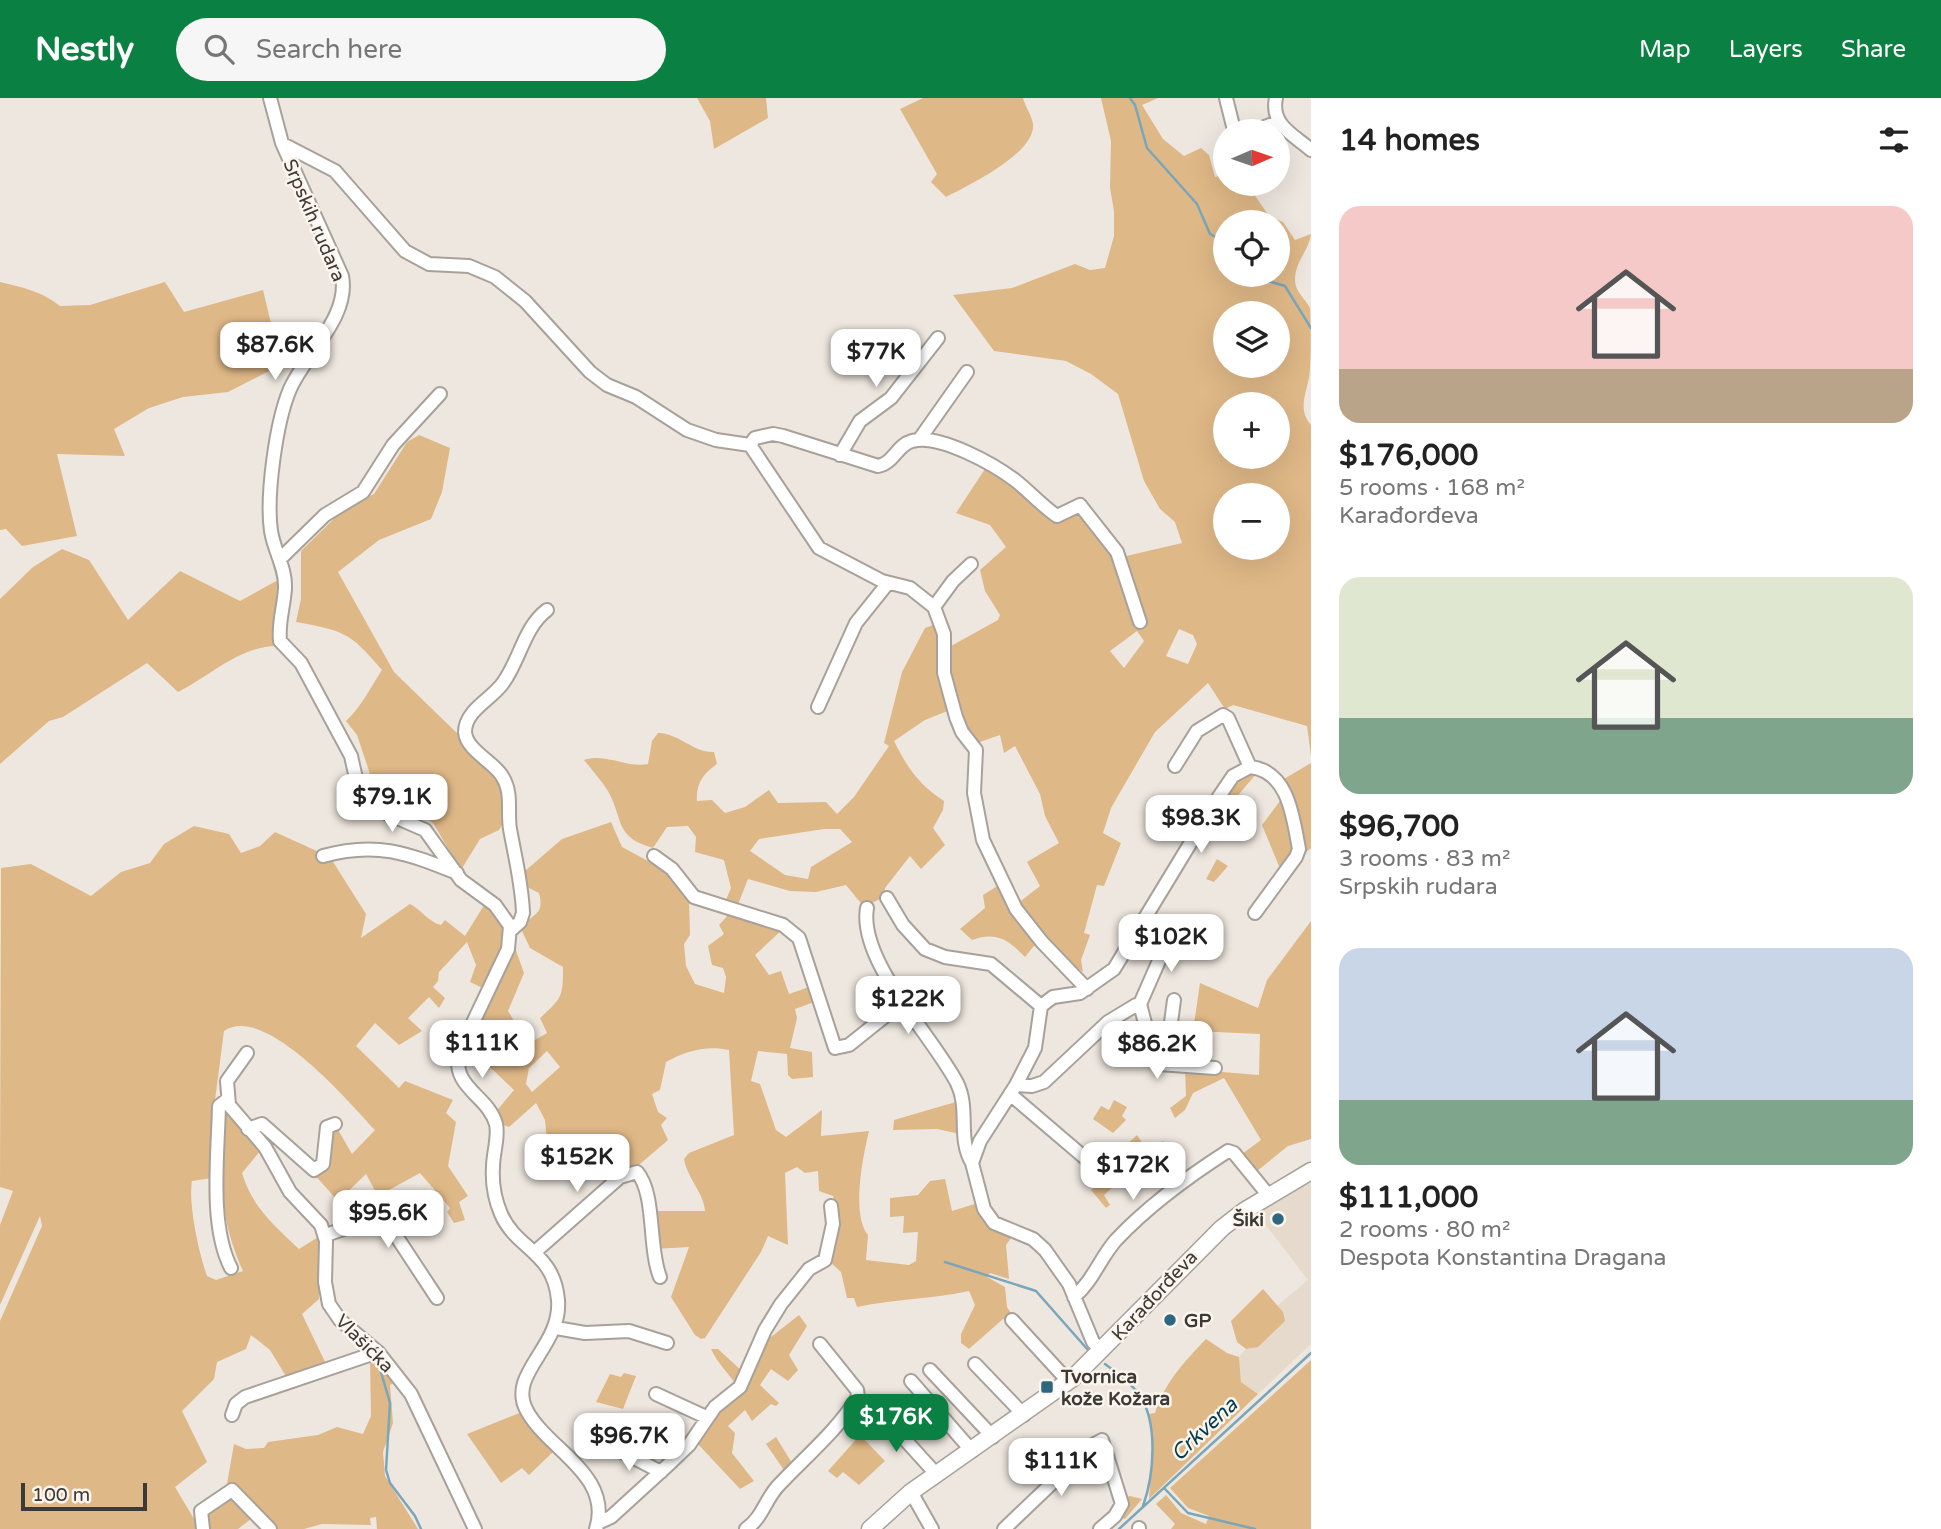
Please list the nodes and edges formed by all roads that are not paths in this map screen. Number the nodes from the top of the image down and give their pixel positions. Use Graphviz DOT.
graph roads {
  1 [pos="270,98"];
  2 [pos="1226,98"];
  3 [pos="1276,98"];
  4 [pos="1231,119"];
  5 [pos="1277,119"];
  6 [pos="1290,132"];
  7 [pos="282,143"];
  8 [pos="1311,150"];
  9 [pos="937,338"];
  10 [pos="967,372"];
  11 [pos="440,394"];
  12 [pos="919,440"];
  13 [pos="750,445"];
  14 [pos="840,455"];
  15 [pos="280,559"];
  16 [pos="971,564"];
  17 [pos="888,583"];
  18 [pos="934,607"];
  19 [pos="547,610"];
  20 [pos="1140,622"];
  21 [pos="818,707"];
  22 [pos="1175,766"];
  23 [pos="1250,766"];
  24 [pos="323,856"];
  25 [pos="654,856"];
  26 [pos="457,873"];
  27 [pos="887,898"];
  28 [pos="867,908"];
  29 [pos="1255,913"];
  30 [pos="510,930"];
  31 [pos="1172,931"];
  32 [pos="1087,989"];
  33 [pos="1174,1000"];
  34 [pos="904,1001"];
  35 [pos="1140,1004"];
  36 [pos="1041,1006"];
  37 [pos="1147,1031"];
  38 [pos="247,1054"];
  39 [pos="1215,1068"];
  40 [pos="1013,1090"];
  41 [pos="228,1100"];
  42 [pos="335,1124"];
  43 [pos="248,1129"];
  44 [pos="1085,1158"];
  45 [pos="971,1163"];
  46 [pos="1311,1171"];
  47 [pos="1269,1196"];
  48 [pos="831,1206"];
  49 [pos="326,1235"];
  50 [pos="536,1251"];
  51 [pos="231,1268"];
  52 [pos="660,1277"];
  53 [pos="1074,1297"];
  54 [pos="437,1298"];
  55 [pos="1012,1320"];
  56 [pos="556,1328"];
  57 [pos="667,1343"];
  58 [pos="820,1344"];
  59 [pos="1102,1351"];
  60 [pos="378,1352"];
  61 [pos="975,1364"];
  62 [pos="930,1370"];
  63 [pos="911,1381"];
  64 [pos="1068,1381"];
  65 [pos="656,1394"];
  66 [pos="879,1410"];
  67 [pos="232,1415"];
  68 [pos="1024,1415"];
  69 [pos="706,1417"];
  70 [pos="993,1437"];
  71 [pos="611,1446"];
  72 [pos="972,1451"];
  73 [pos="661,1472"];
  74 [pos="937,1475"];
  75 [pos="911,1492"];
  76 [pos="597,1526"];
  77 [pos="203,1529"];
  78 [pos="271,1529"];
  79 [pos="475,1529"];
  80 [pos="746,1529"];
  81 [pos="870,1529"];
  82 [pos="932,1529"];
  83 [pos="1004,1529"];
  84 [pos="1100,1529"];
  1 -- 7 [label="street, Srpskih rudara"];
  2 -- 4 [label="street"];
  3 -- 5 [label="street"];
  6 -- 8 [label="street"];
  7 -- 13 [label="street"];
  7 -- 15 [label="street, Srpskih rudara"];
  9 -- 14 [label="street"];
  10 -- 12 [label="street"];
  11 -- 15 [label="street"];
  12 -- 14 [label="street"];
  12 -- 20 [label="street"];
  13 -- 14 [label="street"];
  13 -- 17 [label="street"];
  15 -- 26 [label="street, Srpskih rudara"];
  16 -- 18 [label="street"];
  17 -- 18 [label="street"];
  17 -- 21 [label="street"];
  18 -- 32 [label="street"];
  19 -- 30 [label="street"];
  22 -- 23 [label="street"];
  23 -- 29 [label="street"];
  23 -- 32 [label="street"];
  24 -- 26 [label="street"];
  25 -- 34 [label="street"];
  26 -- 30 [label="street, Srpskih rudara"];
  27 -- 36 [label="street"];
  28 -- 34 [label="street"];
  30 -- 50 [label="street"];
  31 -- 35 [label="street"];
  32 -- 36 [label="street"];
  33 -- 37 [label="street"];
  34 -- 45 [label="street"];
  35 -- 37 [label="street"];
  35 -- 40 [label="street"];
  36 -- 40 [label="street"];
  37 -- 39 [label="street"];
  38 -- 41 [label="street"];
  40 -- 44 [label="street"];
  40 -- 45 [label="street"];
  41 -- 43 [label="street"];
  41 -- 51 [label="street"];
  42 -- 43 [label="street"];
  43 -- 49 [label="street"];
  45 -- 53 [label="street"];
  46 -- 47 [label="main road, Karađorđeva"];
  47 -- 53 [label="street"];
  47 -- 59 [label="main road, Karađorđeva"];
  48 -- 69 [label="street"];
  49 -- 54 [label="street"];
  49 -- 60 [label="street, Vlašićka"];
  50 -- 52 [label="street"];
  50 -- 56 [label="street"];
  53 -- 59 [label="street"];
  55 -- 64 [label="street"];
  56 -- 57 [label="street"];
  56 -- 76 [label="street"];
  58 -- 80 [label="street"];
  59 -- 64 [label="main road, Karađorđeva"];
  60 -- 67 [label="street"];
  60 -- 79 [label="street, Vlašićka"];
  61 -- 68 [label="street"];
  62 -- 70 [label="street"];
  63 -- 72 [label="street"];
  64 -- 68 [label="main road, Karađorđeva"];
  65 -- 69 [label="street"];
  66 -- 74 [label="street"];
  68 -- 70 [label="main road, Karađorđeva"];
  69 -- 73 [label="street"];
  70 -- 72 [label="main road, Karađorđeva"];
  71 -- 73 [label="street"];
  72 -- 74 [label="main road, Karađorđeva"];
  73 -- 76 [label="street"];
  74 -- 75 [label="main road, Karađorđeva"];
  75 -- 81 [label="main road, Karađorđeva"];
  75 -- 82 [label="street"];
  77 -- 78 [label="street"];
  83 -- 84 [label="street"];
}
